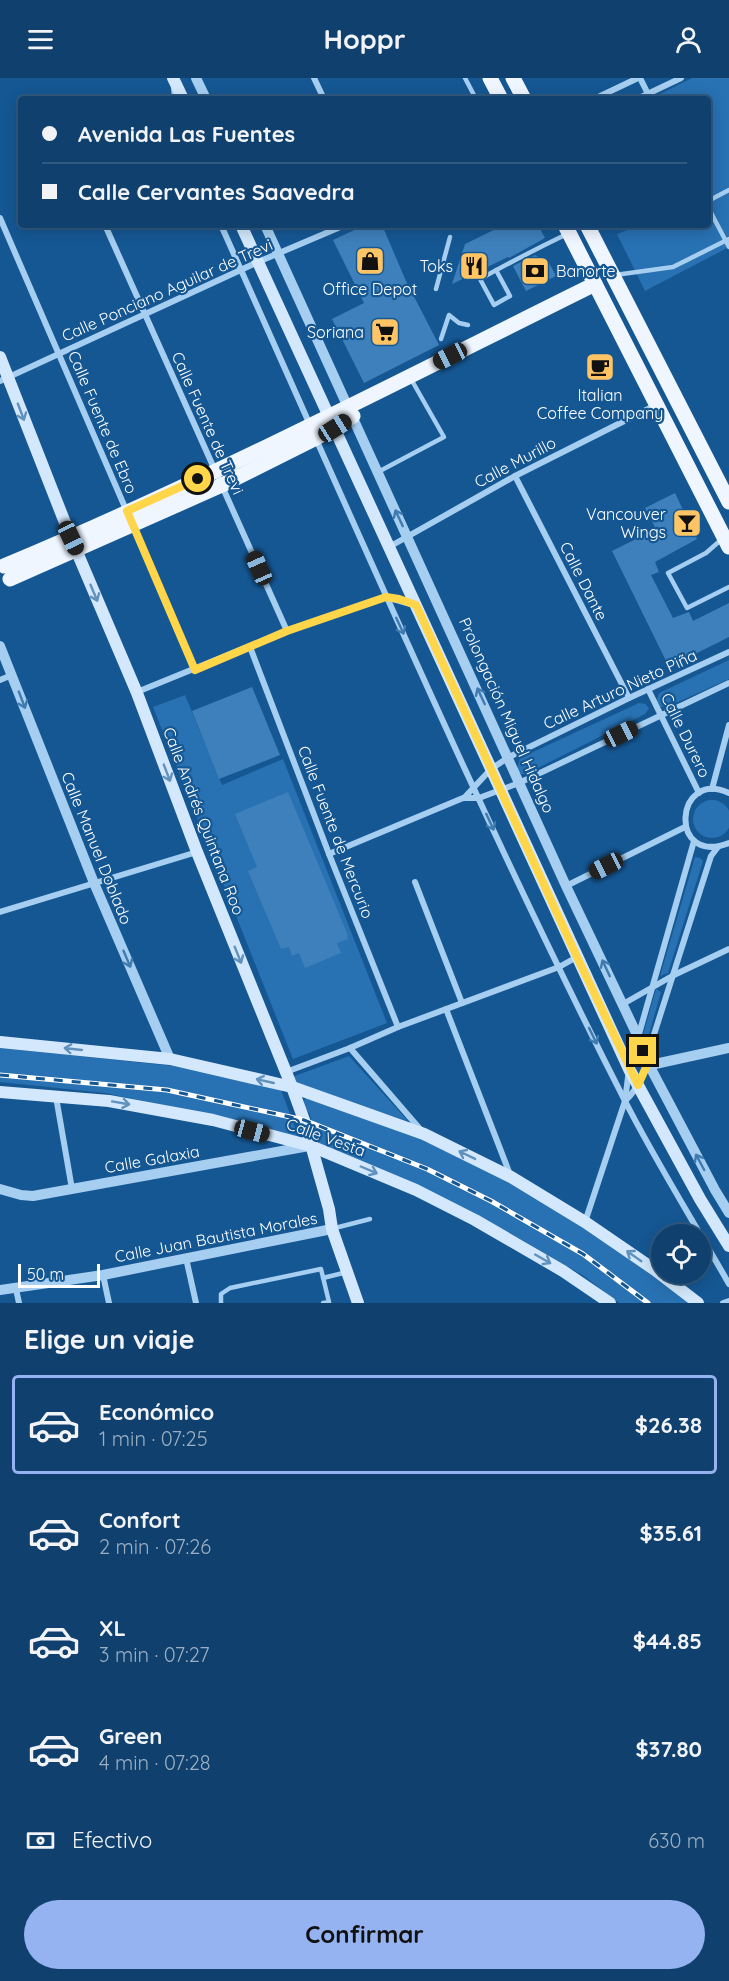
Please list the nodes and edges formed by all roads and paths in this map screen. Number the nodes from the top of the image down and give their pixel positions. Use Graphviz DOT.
graph roads {
  1 [pos="173,78"];
  2 [pos="196,78"];
  3 [pos="314,78"];
  4 [pos="465,78"];
  5 [pos="490,78"];
  6 [pos="513,78"];
  7 [pos="639,78"];
  8 [pos="681,78"];
  9 [pos="648,94"];
  10 [pos="175,96"];
  11 [pos="182,96"];
  12 [pos="205,96"];
  13 [pos="323,96"];
  14 [pos="474,96"];
  15 [pos="499,96"];
  16 [pos="522,96"];
  17 [pos="600,96"];
  18 [pos="644,96"];
  19 [pos="729,190"];
  20 [pos="711,199"];
  21 [pos="711,212"];
  22 [pos="0,218"];
  23 [pos="106,228"];
  24 [pos="222,228"];
  25 [pos="242,228"];
  26 [pos="266,228"];
  27 [pos="338,228"];
  28 [pos="588,228"];
  29 [pos="567,229"];
  30 [pos="450,237"];
  31 [pos="727,240"];
  32 [pos="729,247"];
  33 [pos="279,254"];
  34 [pos="258,262"];
  35 [pos="241,270"];
  36 [pos="496,270"];
  37 [pos="612,275"];
  38 [pos="595,284"];
  39 [pos="436,289"];
  40 [pos="144,314"];
  41 [pos="468,325"];
  42 [pos="441,339"];
  43 [pos="59,353"];
  44 [pos="0,357"];
  45 [pos="409,376"];
  46 [pos="4,379"];
  47 [pos="656,405"];
  48 [pos="351,412"];
  49 [pos="332,422"];
  50 [pos="313,432"];
  51 [pos="378,471"];
  52 [pos="515,476"];
  53 [pos="219,478"];
  54 [pos="729,502"];
  55 [pos="130,518"];
  56 [pos="408,537"];
  57 [pos="726,542"];
  58 [pos="73,544"];
  59 [pos="389,547"];
  60 [pos="3,574"];
  61 [pos="729,586"];
  62 [pos="386,597"];
  63 [pos="416,605"];
  64 [pos="287,631"];
  65 [pos="0,646"];
  66 [pos="250,647"];
  67 [pos="729,652"];
  68 [pos="195,670"];
  69 [pos="12,675"];
  70 [pos="0,680"];
  71 [pos="729,683"];
  72 [pos="648,689"];
  73 [pos="137,693"];
  74 [pos="629,698"];
  75 [pos="662,715"];
  76 [pos="729,725"];
  77 [pos="509,757"];
  78 [pos="491,769"];
  79 [pos="519,783"];
  80 [pos="474,787"];
  81 [pos="500,789"];
  82 [pos="712,789"];
  83 [pos="699,792"];
  84 [pos="729,792"];
  85 [pos="464,798"];
  86 [pos="479,798"];
  87 [pos="685,826"];
  88 [pos="694,841"];
  89 [pos="729,844"];
  90 [pos="718,848"];
  91 [pos="197,852"];
  92 [pos="329,854"];
  93 [pos="415,882"];
  94 [pos="94,883"];
  95 [pos="566,886"];
  96 [pos="0,912"];
  97 [pos="729,949"];
  98 [pos="577,957"];
  99 [pos="559,967"];
  100 [pos="674,975"];
  101 [pos="653,986"];
  102 [pos="462,1003"];
  103 [pos="622,1004"];
  104 [pos="446,1009"];
  105 [pos="398,1027"];
  106 [pos="639,1039"];
  107 [pos="0,1042"];
  108 [pos="350,1048"];
  109 [pos="729,1048"];
  110 [pos="170,1059"];
  111 [pos="648,1063"];
  112 [pos="629,1069"];
  113 [pos="286,1072"];
  114 [pos="638,1085"];
  115 [pos="292,1087"];
  116 [pos="0,1092"];
  117 [pos="56,1097"];
  118 [pos="625,1101"];
  119 [pos="424,1134"];
  120 [pos="311,1146"];
  121 [pos="511,1177"];
  122 [pos="0,1189"];
  123 [pos="72,1189"];
  124 [pos="729,1213"];
  125 [pos="370,1219"];
  126 [pos="585,1222"];
  127 [pos="332,1229"];
  128 [pos="729,1245"];
  129 [pos="186,1258"];
  130 [pos="347,1272"];
  131 [pos="102,1275"];
  132 [pos="323,1278"];
  133 [pos="729,1284"];
  134 [pos="16,1289"];
  135 [pos="0,1290"];
  136 [pos="729,1301"];
  137 [pos="19,1303"];
  138 [pos="109,1303"];
  139 [pos="196,1303"];
  140 [pos="221,1303"];
  141 [pos="323,1303"];
  142 [pos="358,1303"];
  143 [pos="610,1303"];
  144 [pos="698,1303"];
  145 [pos="723,1303"];
  1 -- 10 [label="street"];
  1 -- 11 [label="main road"];
  2 -- 12 [label="street"];
  3 -- 13 [label="street"];
  4 -- 14 [label="lane"];
  5 -- 15 [label="main road"];
  6 -- 16 [label="main road"];
  7 -- 9 [label="street"];
  7 -- 17 [label="street"];
  8 -- 9 [label="street"];
  9 -- 18 [label="street"];
  19 -- 20 [label="lane"];
  21 -- 31 [label="lane"];
  22 -- 43 [label="street, Calle Fuente de Ebro"];
  23 -- 40 [label="street, Calle Fuente de Trevi"];
  24 -- 35 [label="street"];
  25 -- 34 [label="main road"];
  26 -- 33 [label="street, Prolongación Miguel Hidalgo"];
  27 -- 33 [label="street, Calle Ponciano Aguilar de Trevi"];
  28 -- 37 [label="main road"];
  29 -- 36 [label="lane"];
  29 -- 38 [label="main road"];
  30 -- 39 [label="lane"];
  31 -- 32 [label="lane"];
  31 -- 37 [label="lane"];
  33 -- 34 [label="street, Calle Ponciano Aguilar de Trevi"];
  33 -- 48 [label="street, Prolongación Miguel Hidalgo"];
  34 -- 35 [label="street, Calle Ponciano Aguilar de Trevi"];
  34 -- 49 [label="main road"];
  35 -- 40 [label="street, Calle Ponciano Aguilar de Trevi"];
  35 -- 50 [label="street"];
  36 -- 36 [label="lane"];
  37 -- 38 [label="street"];
  37 -- 54 [label="main road"];
  38 -- 45 [label="main road"];
  38 -- 47 [label="main road"];
  40 -- 43 [label="street, Calle Ponciano Aguilar de Trevi"];
  40 -- 53 [label="street, Calle Fuente de Trevi"];
  41 -- 42 [label="lane"];
  43 -- 46 [label="street, Calle Ponciano Aguilar de Trevi"];
  43 -- 55 [label="street, Calle Fuente de Ebro"];
  44 -- 46 [label="main road, Calle Andrés Quintana Roo"];
  45 -- 48 [label="main road"];
  45 -- 51 [label="lane"];
  46 -- 58 [label="main road, Calle Andrés Quintana Roo, one-way"];
  47 -- 52 [label="street, Calle Murillo"];
  47 -- 57 [label="main road"];
  48 -- 49 [label="main road"];
  48 -- 51 [label="street, Prolongación Miguel Hidalgo"];
  49 -- 50 [label="main road"];
  49 -- 59 [label="main road"];
  50 -- 53 [label="main road"];
  50 -- 62 [label="street"];
  56 -- 51 [label="street, Prolongación Miguel Hidalgo, one-way"];
  52 -- 56 [label="street, Calle Murillo"];
  52 -- 74 [label="street, Calle Dante"];
  53 -- 55 [label="main road"];
  53 -- 64 [label="street, Calle Fuente de Trevi"];
  55 -- 58 [label="main road"];
  55 -- 68 [label="street, Calle Fuente de Ebro"];
  56 -- 59 [label="street, Calle Murillo"];
  77 -- 56 [label="street, Prolongación Miguel Hidalgo, one-way"];
  57 -- 61 [label="lane"];
  58 -- 60 [label="main road"];
  58 -- 73 [label="main road, Calle Andrés Quintana Roo, one-way"];
  59 -- 63 [label="main road"];
  62 -- 63 [label="street"];
  62 -- 64 [label="street"];
  62 -- 80 [label="street, one-way"];
  63 -- 78 [label="main road"];
  64 -- 66 [label="street"];
  65 -- 69 [label="street, Calle Manuel Doblado"];
  66 -- 68 [label="street"];
  66 -- 92 [label="street, Calle Fuente de Mercurio"];
  67 -- 72 [label="street, Calle Arturo Nieto Piña"];
  68 -- 73 [label="street"];
  69 -- 70 [label="street"];
  69 -- 94 [label="street, Calle Manuel Doblado, one-way"];
  71 -- 75 [label="street"];
  72 -- 74 [label="street, Calle Arturo Nieto Piña"];
  72 -- 75 [label="street, Calle Durero"];
  73 -- 91 [label="main road, Calle Andrés Quintana Roo, one-way"];
  74 -- 77 [label="street, Calle Arturo Nieto Piña"];
  75 -- 79 [label="street"];
  75 -- 83 [label="street, Calle Durero"];
  76 -- 82 [label="street"];
  77 -- 78 [label="street, Calle Arturo Nieto Piña"];
  77 -- 79 [label="street, Prolongación Miguel Hidalgo"];
  78 -- 80 [label="street, Calle Arturo Nieto Piña"];
  78 -- 81 [label="main road"];
  79 -- 81 [label="street"];
  79 -- 95 [label="street, Prolongación Miguel Hidalgo"];
  80 -- 85 [label="street, Calle Arturo Nieto Piña"];
  80 -- 86 [label="street"];
  81 -- 86 [label="street"];
  81 -- 98 [label="main road"];
  82 -- 83 [label="street"];
  82 -- 84 [label="street"];
  83 -- 87 [label="street"];
  85 -- 86 [label="street"];
  85 -- 92 [label="street"];
  86 -- 99 [label="street, one-way"];
  87 -- 88 [label="street"];
  87 -- 95 [label="street"];
  88 -- 90 [label="street"];
  88 -- 101 [label="street"];
  89 -- 90 [label="street"];
  90 -- 100 [label="street"];
  91 -- 94 [label="street"];
  91 -- 113 [label="main road, Calle Andrés Quintana Roo, one-way"];
  92 -- 105 [label="street, Calle Fuente de Mercurio"];
  93 -- 102 [label="street"];
  94 -- 96 [label="street"];
  94 -- 110 [label="street, Calle Manuel Doblado, one-way"];
  103 -- 95 [label="street, Prolongación Miguel Hidalgo, one-way"];
  97 -- 100 [label="street"];
  98 -- 99 [label="street"];
  98 -- 112 [label="main road"];
  99 -- 102 [label="street"];
  99 -- 118 [label="street, one-way"];
  100 -- 101 [label="street"];
  100 -- 111 [label="street"];
  101 -- 103 [label="street"];
  101 -- 106 [label="street"];
  102 -- 104 [label="street"];
  103 -- 106 [label="street, Prolongación Miguel Hidalgo"];
  104 -- 105 [label="street"];
  104 -- 121 [label="street"];
  105 -- 108 [label="street"];
  106 -- 111 [label="street, Prolongación Miguel Hidalgo"];
  106 -- 112 [label="street"];
  110 -- 107 [label="main road, one-way"];
  108 -- 113 [label="street"];
  108 -- 119 [label="street"];
  109 -- 111 [label="street"];
  115 -- 110 [label="main road, one-way"];
  111 -- 114 [label="street"];
  124 -- 111 [label="street, Prolongación Miguel Hidalgo, one-way"];
  112 -- 114 [label="main road"];
  112 -- 118 [label="street"];
  113 -- 115 [label="main road, Calle Andrés Quintana Roo"];
  114 -- 118 [label="street"];
  114 -- 128 [label="main road"];
  115 -- 119 [label="main road"];
  115 -- 120 [label="main road, Calle Andrés Quintana Roo"];
  116 -- 117 [label="main road, Calle Vesta"];
  117 -- 120 [label="main road, Calle Vesta, one-way"];
  117 -- 123 [label="street"];
  118 -- 126 [label="street"];
  118 -- 133 [label="street"];
  121 -- 119 [label="main road, one-way"];
  120 -- 123 [label="street, Calle Galaxia"];
  120 -- 127 [label="main road, Calle Andrés Quintana Roo"];
  120 -- 143 [label="main road, Calle Vesta, one-way"];
  121 -- 126 [label="main road"];
  122 -- 123 [label="street, Calle Galaxia"];
  125 -- 127 [label="lane"];
  144 -- 126 [label="main road, one-way"];
  127 -- 129 [label="street, Calle Juan Bautista Morales"];
  127 -- 130 [label="main road, Calle Andrés Quintana Roo"];
  129 -- 131 [label="street, Calle Juan Bautista Morales"];
  129 -- 139 [label="street"];
  130 -- 132 [label="lane"];
  130 -- 142 [label="main road, Calle Andrés Quintana Roo"];
  131 -- 134 [label="street, Calle Juan Bautista Morales"];
  131 -- 138 [label="street"];
  132 -- 140 [label="lane"];
  132 -- 141 [label="lane"];
  134 -- 135 [label="street, Calle Juan Bautista Morales"];
  134 -- 137 [label="street"];
  136 -- 145 [label="street"];
}
